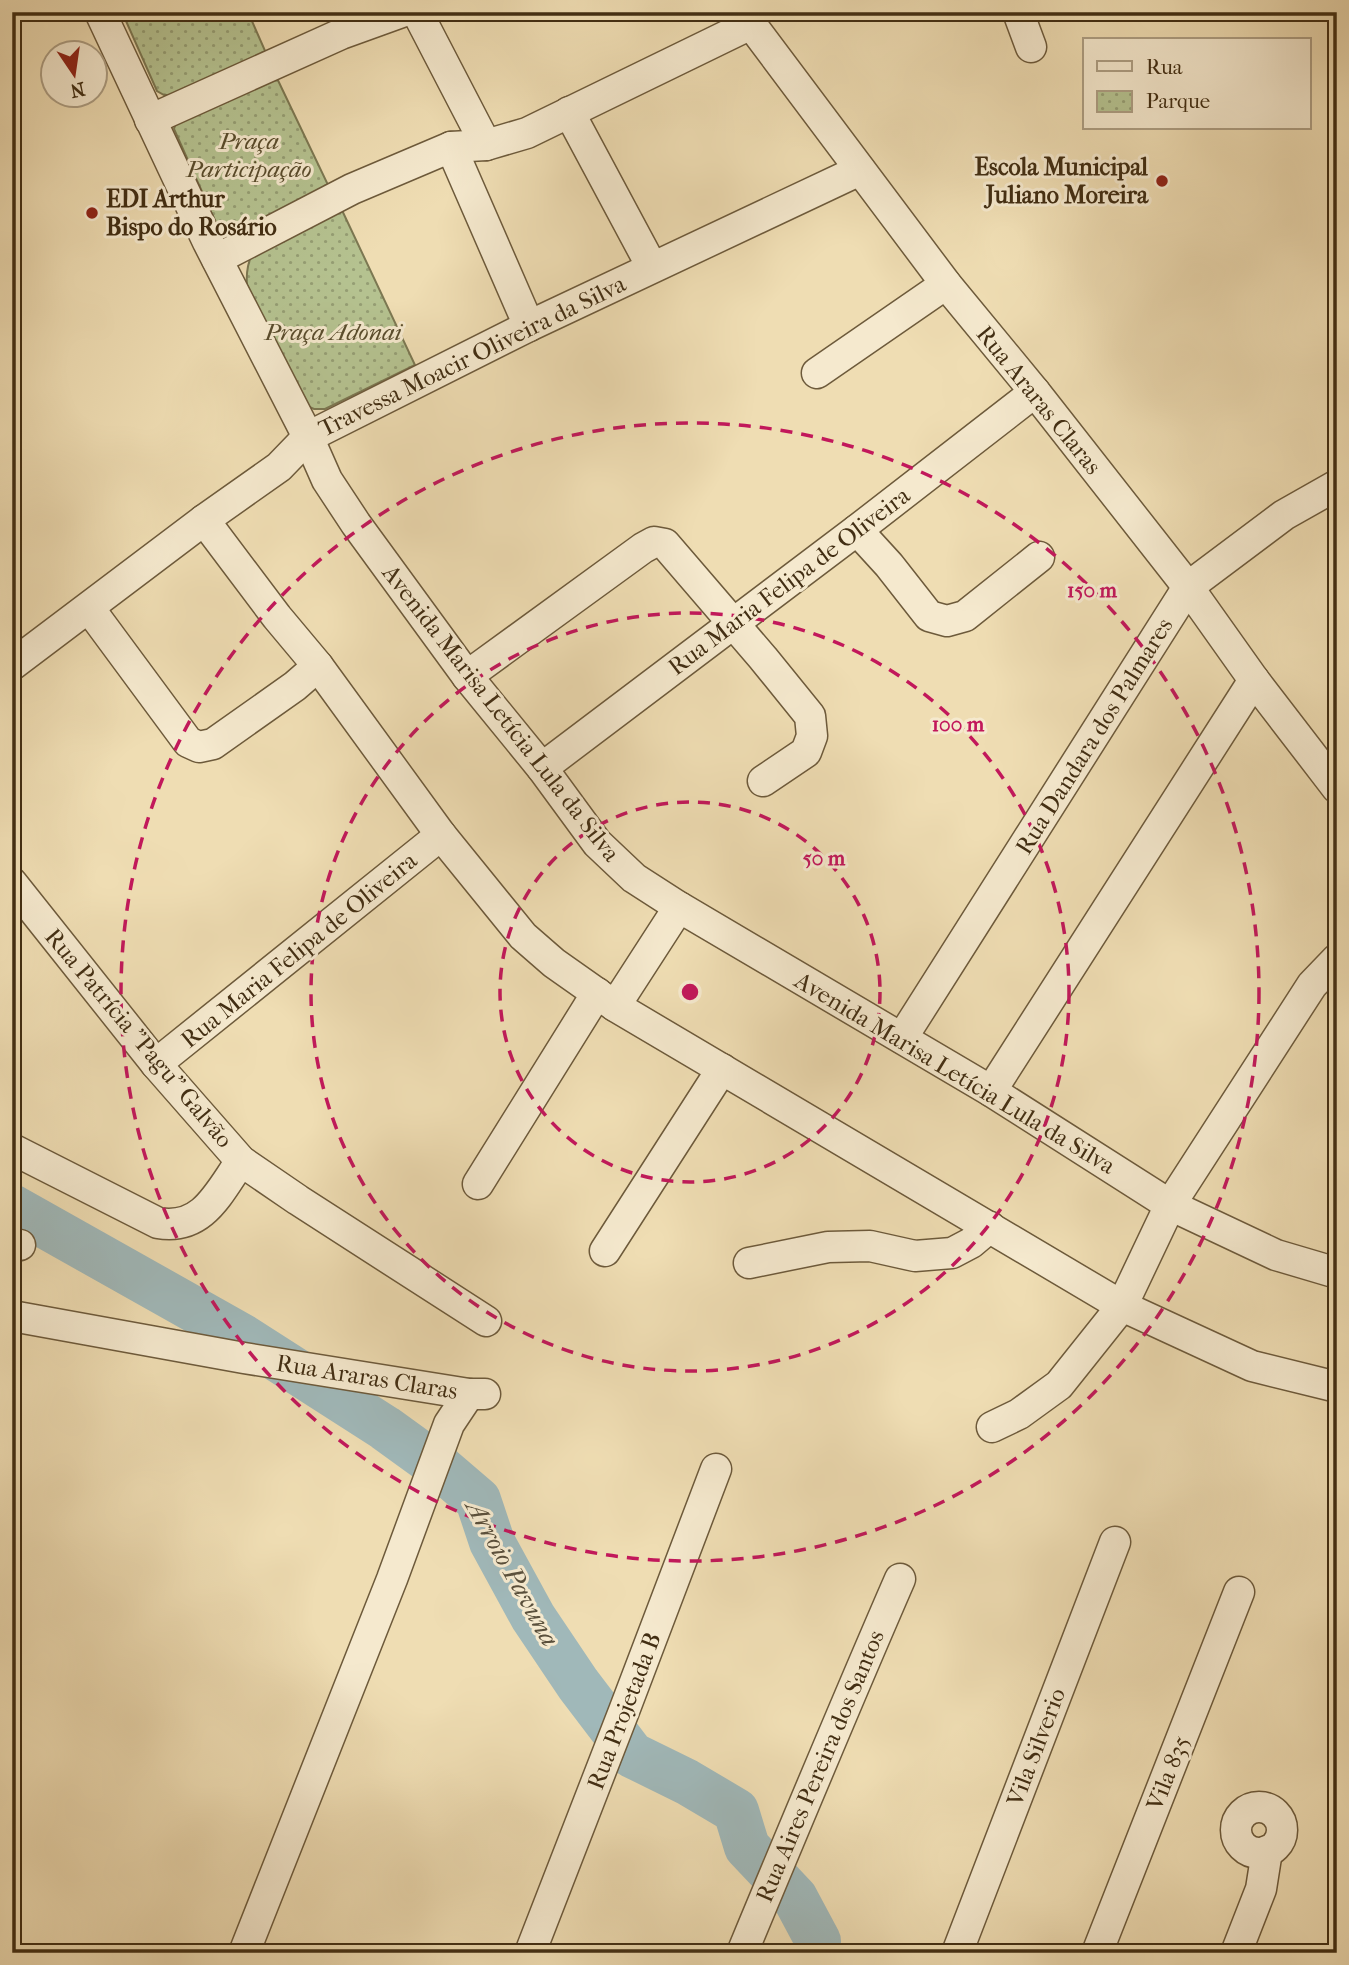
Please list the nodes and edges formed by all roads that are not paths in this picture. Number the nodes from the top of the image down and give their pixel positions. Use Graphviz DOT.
graph roads {
  1 [pos="100,12"];
  2 [pos="402,12"];
  3 [pos="417,12"];
  4 [pos="1018,12"];
  5 [pos="746,18"];
  6 [pos="1031,47"];
  7 [pos="569,112"];
  8 [pos="150,120"];
  9 [pos="486,145"];
  10 [pos="451,147"];
  11 [pos="860,170"];
  12 [pos="217,259"];
  13 [pos="652,267"];
  14 [pos="946,284"];
  15 [pos="529,326"];
  16 [pos="817,373"];
  17 [pos="1035,392"];
  18 [pos="308,437"];
  19 [pos="1337,485"];
  20 [pos="204,520"];
  21 [pos="857,530"];
  22 [pos="1039,557"];
  23 [pos="1188,587"];
  24 [pos="89,608"];
  25 [pos="733,623"];
  26 [pos="12,665"];
  27 [pos="318,666"];
  28 [pos="467,676"];
  29 [pos="1254,680"];
  30 [pos="542,768"];
  31 [pos="763,781"];
  32 [pos="1337,788"];
  33 [pos="442,835"];
  34 [pos="12,883"];
  35 [pos="678,907"];
  36 [pos="1337,959"];
  37 [pos="606,999"];
  38 [pos="902,1038"];
  39 [pos="156,1064"];
  40 [pos="722,1069"];
  41 [pos="991,1091"];
  42 [pos="12,1149"];
  43 [pos="241,1161"];
  44 [pos="478,1184"];
  45 [pos="1170,1205"];
  46 [pos="990,1227"];
  47 [pos="605,1251"];
  48 [pos="749,1263"];
  49 [pos="1337,1273"];
  50 [pos="1122,1306"];
  51 [pos="12,1316"];
  52 [pos="486,1321"];
  53 [pos="1337,1387"];
  54 [pos="992,1427"];
  55 [pos="716,1469"];
  56 [pos="1115,1542"];
  57 [pos="900,1579"];
  58 [pos="1239,1592"];
  59 [pos="1267,1851"];
  60 [pos="244,1953"];
  61 [pos="530,1953"];
  62 [pos="742,1953"];
  63 [pos="957,1953"];
  64 [pos="1097,1953"];
  65 [pos="1236,1953"];
  1 -- 8 [label="street, Avenida Marisa Letícia Lula da Silva"];
  2 -- 8 [label="street"];
  3 -- 9 [label="street"];
  4 -- 6 [label="street"];
  5 -- 7 [label="street"];
  5 -- 11 [label="street, Rua Araras Claras"];
  7 -- 9 [label="street"];
  7 -- 13 [label="street"];
  8 -- 12 [label="street, Avenida Marisa Letícia Lula da Silva"];
  9 -- 10 [label="street"];
  10 -- 12 [label="street"];
  10 -- 15 [label="street"];
  11 -- 13 [label="street, Travessa Moacir Oliveira da Silva"];
  11 -- 14 [label="street, Rua Araras Claras"];
  12 -- 18 [label="street, Avenida Marisa Letícia Lula da Silva"];
  13 -- 15 [label="street, Travessa Moacir Oliveira da Silva"];
  14 -- 16 [label="street"];
  14 -- 17 [label="street, Rua Araras Claras"];
  15 -- 18 [label="street, Travessa Moacir Oliveira da Silva"];
  17 -- 21 [label="street, Rua Maria Felipa de Oliveira"];
  17 -- 23 [label="street, Rua Araras Claras"];
  18 -- 20 [label="street, Travessa Moacir Oliveira da Silva"];
  18 -- 28 [label="street, Avenida Marisa Letícia Lula da Silva"];
  19 -- 23 [label="street, Rua Dandara dos Palmares"];
  20 -- 24 [label="street, Travessa Moacir Oliveira da Silva"];
  20 -- 27 [label="street"];
  21 -- 22 [label="street"];
  21 -- 25 [label="street, Rua Maria Felipa de Oliveira"];
  23 -- 29 [label="street, Rua Araras Claras"];
  23 -- 38 [label="street, Rua Dandara dos Palmares"];
  24 -- 26 [label="street, Travessa Moacir Oliveira da Silva"];
  24 -- 27 [label="street"];
  25 -- 28 [label="street"];
  25 -- 30 [label="street, Rua Maria Felipa de Oliveira"];
  25 -- 31 [label="street"];
  27 -- 33 [label="street"];
  28 -- 30 [label="street, Avenida Marisa Letícia Lula da Silva"];
  29 -- 32 [label="street, Rua Araras Claras"];
  29 -- 41 [label="street"];
  30 -- 35 [label="street, Avenida Marisa Letícia Lula da Silva"];
  33 -- 37 [label="street"];
  33 -- 39 [label="street, Rua Maria Felipa de Oliveira"];
  34 -- 39 [label="street, Rua Patrícia \"Pagu\" Galvão"];
  35 -- 37 [label="street"];
  35 -- 38 [label="street, Avenida Marisa Letícia Lula da Silva"];
  36 -- 45 [label="street"];
  37 -- 40 [label="street"];
  37 -- 44 [label="street"];
  38 -- 41 [label="street, Avenida Marisa Letícia Lula da Silva"];
  39 -- 43 [label="street, Rua Patrícia \"Pagu\" Galvão"];
  40 -- 46 [label="street"];
  40 -- 47 [label="street"];
  41 -- 45 [label="street, Avenida Marisa Letícia Lula da Silva"];
  42 -- 43 [label="street"];
  43 -- 52 [label="street, Rua Patrícia \"Pagu\" Galvão"];
  45 -- 49 [label="street, Avenida Marisa Letícia Lula da Silva"];
  45 -- 50 [label="street"];
  46 -- 48 [label="street"];
  46 -- 50 [label="street"];
  50 -- 53 [label="street"];
  50 -- 54 [label="street"];
  51 -- 60 [label="street, Rua Araras Claras"];
  55 -- 61 [label="street, Rua Projetada B"];
  56 -- 63 [label="street, Vila Silverio"];
  57 -- 62 [label="street, Rua Aires Pereira dos Santos"];
  58 -- 64 [label="street, Vila 835"];
  59 -- 65 [label="street"];
}
